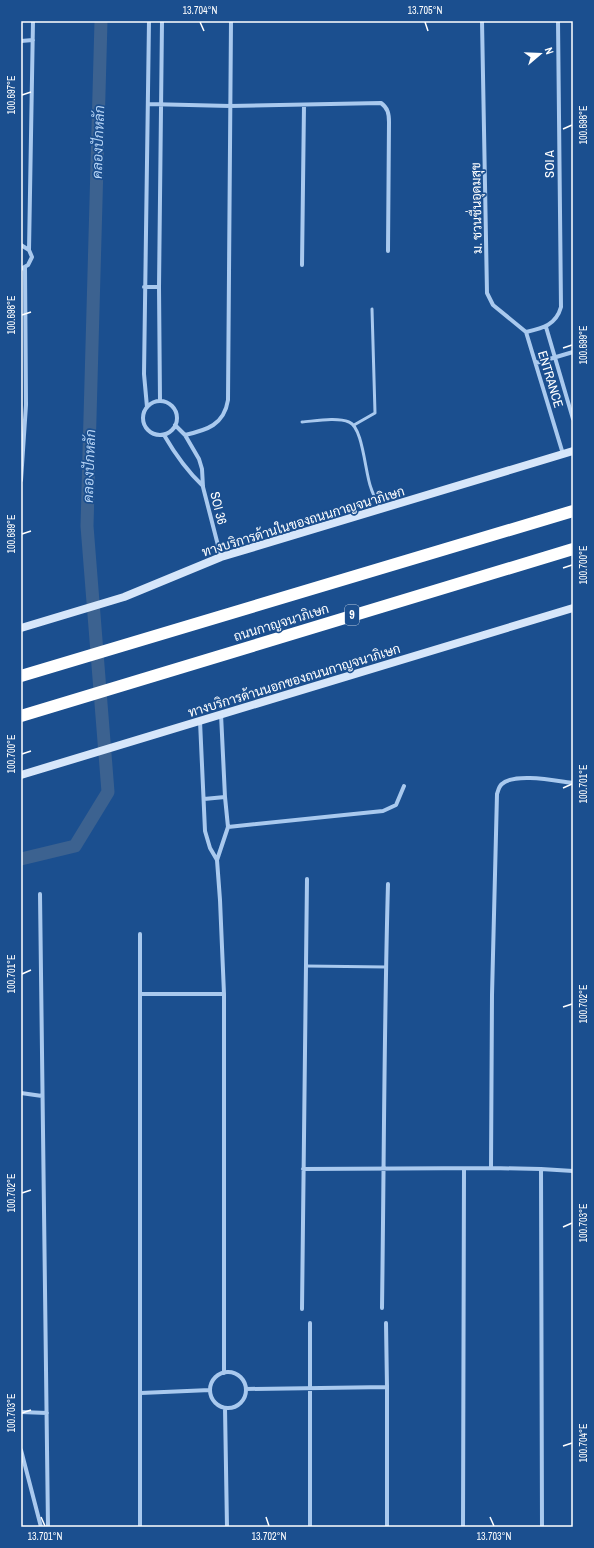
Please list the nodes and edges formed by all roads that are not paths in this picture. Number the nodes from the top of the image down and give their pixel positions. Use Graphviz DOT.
graph roads {
  1 [pos="33,21"];
  2 [pos="149,21"];
  3 [pos="162,21"];
  4 [pos="231,21"];
  5 [pos="482,21"];
  6 [pos="558,21"];
  7 [pos="33,40"];
  8 [pos="21,41"];
  9 [pos="148,104"];
  10 [pos="162,105"];
  11 [pos="304,105"];
  12 [pos="230,106"];
  13 [pos="21,245"];
  14 [pos="29,250"];
  15 [pos="388,251"];
  16 [pos="302,265"];
  17 [pos="23,268"];
  18 [pos="144,287"];
  19 [pos="159,287"];
  20 [pos="372,309"];
  21 [pos="546,327"];
  22 [pos="526,332"];
  23 [pos="573,352"];
  24 [pos="555,357"];
  25 [pos="536,363"];
  26 [pos="160,401"];
  27 [pos="147,407"];
  28 [pos="573,419"];
  29 [pos="302,422"];
  30 [pos="175,425"];
  31 [pos="354,425"];
  32 [pos="164,435"];
  33 [pos="185,435"];
  34 [pos="573,452"];
  35 [pos="563,454"];
  36 [pos="21,468"];
  37 [pos="21,480"];
  38 [pos="203,487"];
  39 [pos="380,508"];
  40 [pos="573,511"];
  41 [pos="573,549"];
  42 [pos="221,557"];
  43 [pos="573,608"];
  44 [pos="21,628"];
  45 [pos="21,676"];
  46 [pos="221,714"];
  47 [pos="21,716"];
  48 [pos="200,720"];
  49 [pos="21,775"];
  50 [pos="573,782"];
  51 [pos="404,786"];
  52 [pos="225,797"];
  53 [pos="204,799"];
  54 [pos="228,826"];
  55 [pos="217,860"];
  56 [pos="307,879"];
  57 [pos="388,884"];
  58 [pos="40,894"];
  59 [pos="140,934"];
  60 [pos="306,966"];
  61 [pos="386,967"];
  62 [pos="140,994"];
  63 [pos="224,994"];
  64 [pos="21,1093"];
  65 [pos="42,1096"];
  66 [pos="492,1168"];
  67 [pos="384,1169"];
  68 [pos="464,1169"];
  69 [pos="541,1169"];
  70 [pos="303,1170"];
  71 [pos="573,1171"];
  72 [pos="382,1308"];
  73 [pos="302,1309"];
  74 [pos="310,1323"];
  75 [pos="386,1323"];
  76 [pos="224,1373"];
  77 [pos="387,1387"];
  78 [pos="310,1388"];
  79 [pos="246,1389"];
  80 [pos="210,1390"];
  81 [pos="141,1393"];
  82 [pos="226,1408"];
  83 [pos="21,1412"];
  84 [pos="47,1413"];
  85 [pos="21,1450"];
  86 [pos="41,1527"];
  87 [pos="48,1527"];
  88 [pos="140,1527"];
  89 [pos="228,1527"];
  90 [pos="310,1527"];
  91 [pos="387,1527"];
  92 [pos="463,1527"];
  93 [pos="542,1527"];
  1 -- 7 [label="street"];
  2 -- 9 [label="street"];
  3 -- 10 [label="street"];
  4 -- 12 [label="street"];
  5 -- 22 [label="street, ม. ชวนชื่นอุดมสุข"];
  6 -- 21 [label="street, SOI A"];
  7 -- 8 [label="street"];
  7 -- 14 [label="street"];
  9 -- 10 [label="street"];
  9 -- 18 [label="street"];
  10 -- 12 [label="street"];
  10 -- 19 [label="street"];
  11 -- 12 [label="street"];
  11 -- 15 [label="street"];
  11 -- 16 [label="street"];
  12 -- 33 [label="street"];
  13 -- 14 [label="street"];
  14 -- 17 [label="street"];
  17 -- 36 [label="street"];
  18 -- 19 [label="street"];
  18 -- 27 [label="street"];
  19 -- 26 [label="street"];
  20 -- 31 [label="lane"];
  21 -- 22 [label="street"];
  21 -- 24 [label="street"];
  22 -- 25 [label="street, ENTRANCE"];
  23 -- 24 [label="street"];
  24 -- 25 [label="street"];
  24 -- 28 [label="street"];
  25 -- 35 [label="street, ENTRANCE"];
  26 -- 27 [label="street"];
  26 -- 30 [label="street"];
  27 -- 32 [label="street"];
  29 -- 31 [label="lane"];
  30 -- 32 [label="street"];
  30 -- 33 [label="street, SOI 36"];
  31 -- 39 [label="lane"];
  32 -- 38 [label="street"];
  33 -- 38 [label="street, SOI 36"];
  34 -- 35 [label="main road, ทางบริการด้านในของถนนกาญจนาภิเษก"];
  35 -- 39 [label="main road, ทางบริการด้านในของถนนกาญจนาภิเษก"];
  36 -- 37 [label="street"];
  38 -- 42 [label="street, SOI 36"];
  39 -- 42 [label="main road, ทางบริการด้านในของถนนกาญจนาภิเษก"];
  40 -- 45 [label="highway, ถนนกาญจนาภิเษก"];
  41 -- 47 [label="highway, ถนนกาญจนาภิเษก / 9"];
  42 -- 44 [label="main road, ทางบริการด้านในของถนนกาญจนาภิเษก"];
  43 -- 46 [label="main road, ทางบริการด้านนอกของถนนกาญจนาภิเษก"];
  46 -- 48 [label="main road, ทางบริการด้านนอกของถนนกาญจนาภิเษก"];
  46 -- 52 [label="street"];
  48 -- 49 [label="main road, ทางบริการด้านนอกของถนนกาญจนาภิเษก"];
  48 -- 53 [label="street"];
  50 -- 66 [label="street"];
  51 -- 54 [label="street"];
  52 -- 53 [label="street"];
  52 -- 54 [label="street"];
  53 -- 55 [label="street"];
  54 -- 55 [label="street"];
  55 -- 63 [label="street"];
  56 -- 60 [label="street"];
  57 -- 61 [label="street"];
  58 -- 65 [label="street"];
  59 -- 62 [label="street"];
  60 -- 61 [label="lane"];
  60 -- 70 [label="street"];
  61 -- 67 [label="street"];
  62 -- 63 [label="street"];
  62 -- 81 [label="street"];
  63 -- 76 [label="street"];
  64 -- 65 [label="street"];
  65 -- 84 [label="street"];
  66 -- 68 [label="street"];
  66 -- 69 [label="street"];
  67 -- 68 [label="street"];
  67 -- 70 [label="street"];
  67 -- 72 [label="street"];
  68 -- 92 [label="street"];
  69 -- 71 [label="street"];
  69 -- 93 [label="street"];
  70 -- 73 [label="street"];
  74 -- 78 [label="street"];
  75 -- 77 [label="street"];
  76 -- 79 [label="street"];
  76 -- 80 [label="street"];
  77 -- 78 [label="street"];
  77 -- 91 [label="street"];
  78 -- 79 [label="street"];
  78 -- 90 [label="street"];
  79 -- 82 [label="street"];
  80 -- 81 [label="street"];
  80 -- 82 [label="street"];
  81 -- 88 [label="street"];
  82 -- 89 [label="street"];
  83 -- 84 [label="street"];
  84 -- 87 [label="street"];
  85 -- 86 [label="street"];
}
